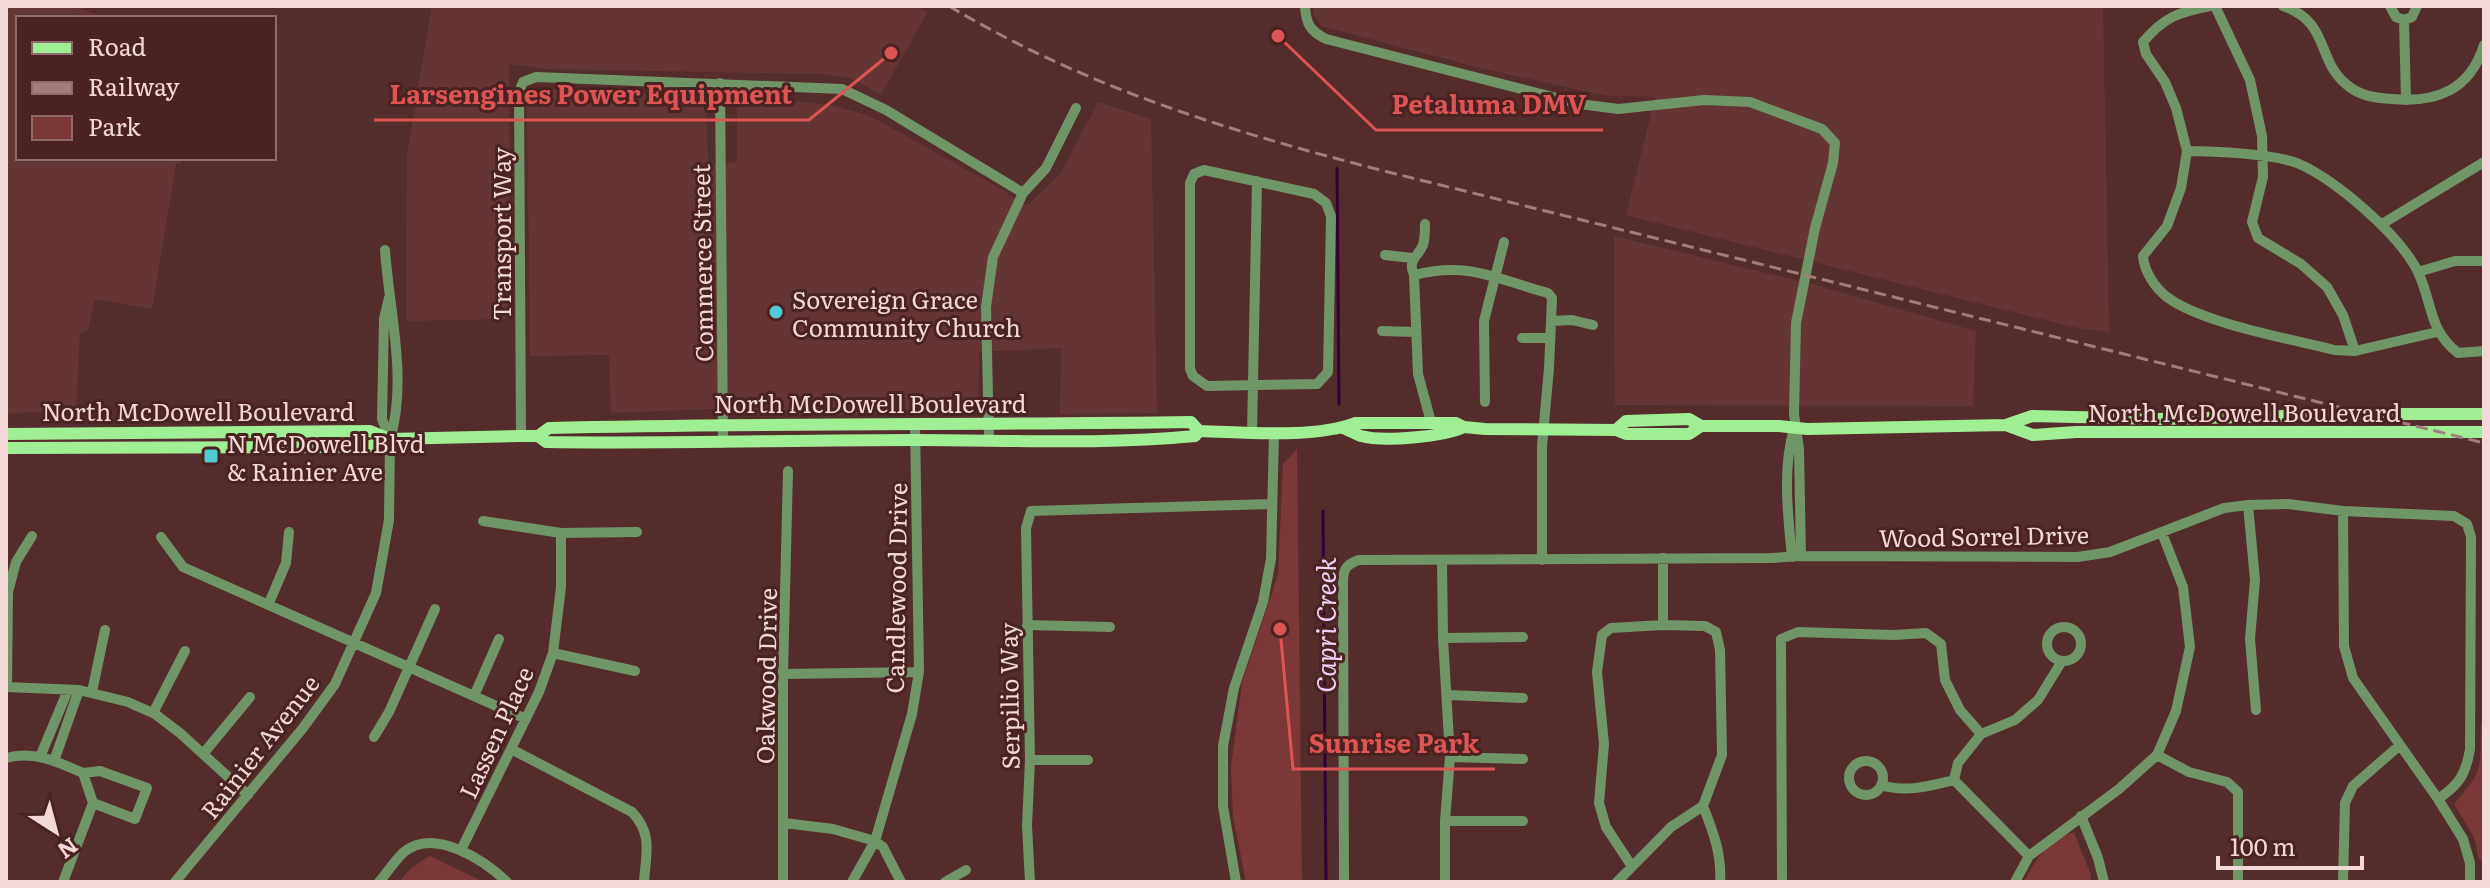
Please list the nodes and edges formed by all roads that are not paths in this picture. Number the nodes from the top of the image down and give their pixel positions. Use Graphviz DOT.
graph roads {
  1 [pos="1305,6"];
  2 [pos="2212,6"];
  3 [pos="2283,6"];
  4 [pos="2390,6"];
  5 [pos="2417,6"];
  6 [pos="2404,20"];
  7 [pos="2484,45"];
  8 [pos="720,83"];
  9 [pos="2406,100"];
  10 [pos="1076,108"];
  11 [pos="2187,151"];
  12 [pos="2264,158"];
  13 [pos="2484,162"];
  14 [pos="1257,181"];
  15 [pos="1023,193"];
  16 [pos="1425,224"];
  17 [pos="2382,224"];
  18 [pos="1504,242"];
  19 [pos="385,250"];
  20 [pos="1385,255"];
  21 [pos="1412,258"];
  22 [pos="2484,261"];
  23 [pos="2418,272"];
  24 [pos="1414,275"];
  25 [pos="1496,278"];
  26 [pos="1552,321"];
  27 [pos="1593,325"];
  28 [pos="1382,331"];
  29 [pos="1415,332"];
  30 [pos="2437,332"];
  31 [pos="1522,338"];
  32 [pos="1550,338"];
  33 [pos="2355,351"];
  34 [pos="2484,351"];
  35 [pos="1253,386"];
  36 [pos="1485,402"];
  37 [pos="2484,414"];
  38 [pos="1431,422"];
  39 [pos="723,424"];
  40 [pos="915,424"];
  41 [pos="2006,425"];
  42 [pos="989,426"];
  43 [pos="1464,427"];
  44 [pos="1794,427"];
  45 [pos="1343,428"];
  46 [pos="1543,430"];
  47 [pos="1199,431"];
  48 [pos="2484,432"];
  49 [pos="1252,433"];
  50 [pos="1274,433"];
  51 [pos="6,434"];
  52 [pos="521,436"];
  53 [pos="538,436"];
  54 [pos="390,439"];
  55 [pos="916,440"];
  56 [pos="989,440"];
  57 [pos="723,443"];
  58 [pos="6,448"];
  59 [pos="788,471"];
  60 [pos="1272,504"];
  61 [pos="2248,505"];
  62 [pos="2343,511"];
  63 [pos="483,521"];
  64 [pos="289,532"];
  65 [pos="637,532"];
  66 [pos="561,533"];
  67 [pos="2162,533"];
  68 [pos="32,536"];
  69 [pos="161,537"];
  70 [pos="1797,556"];
  71 [pos="1663,558"];
  72 [pos="1542,560"];
  73 [pos="1442,561"];
  74 [pos="269,603"];
  75 [pos="435,609"];
  76 [pos="1027,625"];
  77 [pos="1663,625"];
  78 [pos="1110,627"];
  79 [pos="105,630"];
  80 [pos="1523,637"];
  81 [pos="1443,638"];
  82 [pos="499,639"];
  83 [pos="355,644"];
  84 [pos="185,651"];
  85 [pos="553,653"];
  86 [pos="2062,661"];
  87 [pos="410,668"];
  88 [pos="635,671"];
  89 [pos="919,672"];
  90 [pos="783,674"];
  91 [pos="6,687"];
  92 [pos="73,690"];
  93 [pos="92,692"];
  94 [pos="1448,695"];
  95 [pos="474,696"];
  96 [pos="250,697"];
  97 [pos="1523,698"];
  98 [pos="2256,710"];
  99 [pos="153,713"];
  100 [pos="526,719"];
  101 [pos="1981,734"];
  102 [pos="374,737"];
  103 [pos="2400,745"];
  104 [pos="511,749"];
  105 [pos="203,754"];
  106 [pos="2157,755"];
  107 [pos="40,757"];
  108 [pos="1450,757"];
  109 [pos="6,758"];
  110 [pos="1523,759"];
  111 [pos="1030,760"];
  112 [pos="1088,760"];
  113 [pos="54,761"];
  114 [pos="83,773"];
  115 [pos="1954,780"];
  116 [pos="1881,785"];
  117 [pos="248,795"];
  118 [pos="2438,799"];
  119 [pos="93,803"];
  120 [pos="1703,806"];
  121 [pos="2081,816"];
  122 [pos="1445,821"];
  123 [pos="1523,821"];
  124 [pos="784,823"];
  125 [pos="875,841"];
  126 [pos="461,850"];
  127 [pos="2029,856"];
  128 [pos="1631,865"];
  129 [pos="966,870"];
  130 [pos="63,882"];
  131 [pos="175,882"];
  132 [pos="379,882"];
  133 [pos="507,882"];
  134 [pos="644,882"];
  135 [pos="783,882"];
  136 [pos="852,882"];
  137 [pos="901,882"];
  138 [pos="945,882"];
  139 [pos="1030,882"];
  140 [pos="1236,882"];
  141 [pos="1344,882"];
  142 [pos="1445,882"];
  143 [pos="1617,882"];
  144 [pos="1720,882"];
  145 [pos="1782,882"];
  146 [pos="2015,882"];
  147 [pos="2104,882"];
  148 [pos="2238,882"];
  149 [pos="2343,882"];
  150 [pos="2470,882"];
  1 -- 44 [label="street"];
  2 -- 11 [label="street"];
  2 -- 12 [label="street"];
  3 -- 9 [label="street"];
  4 -- 6 [label="street"];
  5 -- 6 [label="street"];
  6 -- 9 [label="street"];
  7 -- 9 [label="street"];
  8 -- 15 [label="street, Transport Way"];
  8 -- 39 [label="street, Commerce Street"];
  8 -- 52 [label="street, Transport Way"];
  10 -- 15 [label="street"];
  11 -- 12 [label="street"];
  11 -- 33 [label="street"];
  12 -- 17 [label="street"];
  12 -- 33 [label="street"];
  13 -- 17 [label="street"];
  14 -- 35 [label="street"];
  14 -- 35 [label="street"];
  14 -- 35 [label="street"];
  15 -- 42 [label="street"];
  16 -- 21 [label="street"];
  17 -- 23 [label="street"];
  18 -- 25 [label="street"];
  19 -- 54 [label="street, Rainier Avenue"];
  20 -- 21 [label="street"];
  21 -- 24 [label="street"];
  22 -- 23 [label="street"];
  23 -- 30 [label="street"];
  24 -- 25 [label="street"];
  24 -- 29 [label="street"];
  25 -- 26 [label="street"];
  25 -- 36 [label="street"];
  26 -- 27 [label="street"];
  26 -- 32 [label="street"];
  28 -- 29 [label="street"];
  29 -- 38 [label="street"];
  30 -- 33 [label="street"];
  30 -- 34 [label="street"];
  31 -- 32 [label="street"];
  32 -- 46 [label="street"];
  35 -- 49 [label="street"];
  37 -- 41 [label="main road, North McDowell Boulevard"];
  38 -- 43 [label="main road, North McDowell Boulevard"];
  38 -- 45 [label="main road, North McDowell Boulevard"];
  39 -- 40 [label="main road, North McDowell Boulevard"];
  39 -- 53 [label="main road, North McDowell Boulevard"];
  39 -- 57 [label="street, Commerce Street"];
  40 -- 42 [label="main road, North McDowell Boulevard"];
  40 -- 55 [label="street, Candlewood Drive"];
  41 -- 44 [label="main road, North McDowell Boulevard"];
  41 -- 48 [label="main road, North McDowell Boulevard"];
  42 -- 47 [label="main road, North McDowell Boulevard"];
  42 -- 56 [label="street"];
  43 -- 45 [label="main road, North McDowell Boulevard"];
  43 -- 46 [label="main road, North McDowell Boulevard"];
  44 -- 46 [label="main road, North McDowell Boulevard"];
  44 -- 70 [label="street"];
  45 -- 50 [label="main road, North McDowell Boulevard"];
  46 -- 72 [label="street"];
  47 -- 49 [label="main road, North McDowell Boulevard"];
  47 -- 56 [label="main road, North McDowell Boulevard"];
  49 -- 50 [label="main road, North McDowell Boulevard"];
  50 -- 60 [label="street"];
  51 -- 54 [label="main road, North McDowell Boulevard"];
  52 -- 53 [label="main road, North McDowell Boulevard"];
  52 -- 54 [label="main road, North McDowell Boulevard"];
  53 -- 57 [label="main road, North McDowell Boulevard"];
  54 -- 58 [label="main road, North McDowell Boulevard"];
  54 -- 83 [label="street, Rainier Avenue"];
  55 -- 56 [label="main road, North McDowell Boulevard"];
  55 -- 57 [label="main road, North McDowell Boulevard"];
  55 -- 89 [label="street, Candlewood Drive"];
  59 -- 90 [label="street, Oakwood Drive"];
  60 -- 76 [label="street, Serpilio Way"];
  60 -- 140 [label="street"];
  61 -- 62 [label="street, Wood Sorrel Drive"];
  61 -- 67 [label="street, Wood Sorrel Drive"];
  61 -- 98 [label="street"];
  62 -- 103 [label="street"];
  62 -- 118 [label="street, Wood Sorrel Drive"];
  63 -- 66 [label="street"];
  64 -- 74 [label="street"];
  65 -- 66 [label="street"];
  66 -- 85 [label="street, Lassen Place"];
  67 -- 70 [label="street, Wood Sorrel Drive"];
  67 -- 106 [label="street"];
  68 -- 91 [label="street"];
  69 -- 74 [label="street"];
  70 -- 71 [label="street, Wood Sorrel Drive"];
  71 -- 72 [label="street, Wood Sorrel Drive"];
  71 -- 77 [label="street"];
  72 -- 73 [label="street, Wood Sorrel Drive"];
  73 -- 81 [label="street"];
  73 -- 141 [label="street, Wood Sorrel Drive"];
  74 -- 83 [label="street"];
  75 -- 87 [label="street"];
  76 -- 78 [label="street"];
  76 -- 111 [label="street, Serpilio Way"];
  77 -- 120 [label="street"];
  77 -- 128 [label="street"];
  79 -- 93 [label="street"];
  80 -- 81 [label="street"];
  81 -- 94 [label="street"];
  82 -- 95 [label="street"];
  83 -- 87 [label="street"];
  83 -- 117 [label="street, Rainier Avenue"];
  84 -- 99 [label="street"];
  85 -- 88 [label="street"];
  85 -- 100 [label="street, Lassen Place"];
  86 -- 101 [label="street"];
  87 -- 95 [label="street"];
  87 -- 102 [label="street"];
  89 -- 90 [label="street"];
  89 -- 125 [label="street, Candlewood Drive"];
  90 -- 124 [label="street, Oakwood Drive"];
  91 -- 92 [label="street"];
  92 -- 93 [label="street"];
  92 -- 107 [label="street"];
  92 -- 113 [label="street"];
  93 -- 99 [label="street"];
  94 -- 97 [label="street"];
  94 -- 108 [label="street"];
  95 -- 100 [label="street"];
  96 -- 105 [label="street"];
  99 -- 105 [label="street"];
  100 -- 104 [label="street, Lassen Place"];
  101 -- 115 [label="street"];
  101 -- 145 [label="street"];
  103 -- 118 [label="street"];
  103 -- 149 [label="street"];
  104 -- 126 [label="street, Lassen Place"];
  104 -- 134 [label="street"];
  105 -- 117 [label="street"];
  106 -- 121 [label="street"];
  106 -- 148 [label="street"];
  107 -- 109 [label="street"];
  107 -- 113 [label="street"];
  108 -- 110 [label="street"];
  108 -- 122 [label="street"];
  111 -- 112 [label="street"];
  111 -- 139 [label="street, Serpilio Way"];
  113 -- 114 [label="street"];
  114 -- 119 [label="street"];
  114 -- 119 [label="street"];
  115 -- 116 [label="street"];
  115 -- 127 [label="street"];
  117 -- 131 [label="street, Rainier Avenue"];
  118 -- 150 [label="street"];
  119 -- 130 [label="street"];
  120 -- 128 [label="street"];
  120 -- 144 [label="street"];
  121 -- 127 [label="street"];
  121 -- 147 [label="street"];
  122 -- 123 [label="street"];
  122 -- 142 [label="street"];
  124 -- 125 [label="street"];
  124 -- 135 [label="street, Oakwood Drive"];
  125 -- 136 [label="street, Candlewood Drive"];
  125 -- 137 [label="street"];
  126 -- 132 [label="street"];
  126 -- 133 [label="street"];
  127 -- 146 [label="street"];
  128 -- 143 [label="street"];
  129 -- 138 [label="street"];
}
